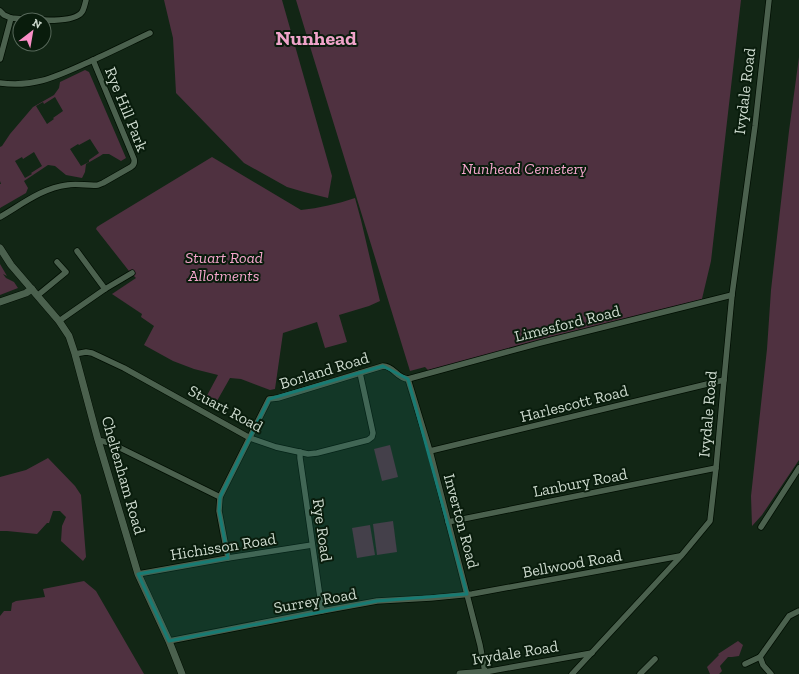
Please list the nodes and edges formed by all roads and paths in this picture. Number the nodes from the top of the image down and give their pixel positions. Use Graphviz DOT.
graph roads {
  1 [pos="86,0"];
  2 [pos="769,0"];
  3 [pos="0,11"];
  4 [pos="11,18"];
  5 [pos="150,33"];
  6 [pos="0,59"];
  7 [pos="93,60"];
  8 [pos="0,83"];
  9 [pos="0,218"];
  10 [pos="0,248"];
  11 [pos="77,251"];
  12 [pos="57,262"];
  13 [pos="132,273"];
  14 [pos="32,289"];
  15 [pos="105,289"];
  16 [pos="38,295"];
  17 [pos="732,295"];
  18 [pos="0,302"];
  19 [pos="60,320"];
  20 [pos="75,354"];
  21 [pos="360,373"];
  22 [pos="408,379"];
  23 [pos="724,380"];
  24 [pos="250,438"];
  25 [pos="98,440"];
  26 [pos="430,451"];
  27 [pos="300,452"];
  28 [pos="716,468"];
  29 [pos="799,468"];
  30 [pos="220,497"];
  31 [pos="448,522"];
  32 [pos="761,527"];
  33 [pos="312,545"];
  34 [pos="680,556"];
  35 [pos="228,558"];
  36 [pos="138,574"];
  37 [pos="467,594"];
  38 [pos="322,610"];
  39 [pos="799,611"];
  40 [pos="169,641"];
  41 [pos="592,653"];
  42 [pos="760,657"];
  43 [pos="655,658"];
  44 [pos="745,664"];
  45 [pos="485,673"];
  46 [pos="182,674"];
  47 [pos="460,674"];
  48 [pos="572,674"];
  49 [pos="640,674"];
  50 [pos="771,674"];
  1 -- 4 [label="street"];
  2 -- 17 [label="street, Ivydale Road"];
  3 -- 4 [label="street"];
  4 -- 6 [label="street"];
  5 -- 7 [label="street, Rye Hill Park"];
  7 -- 8 [label="street, Rye Hill Park"];
  7 -- 9 [label="street, Rye Hill Park"];
  10 -- 14 [label="street, Cheltenham Road"];
  11 -- 15 [label="street"];
  12 -- 16 [label="street"];
  13 -- 15 [label="street"];
  14 -- 16 [label="street, Cheltenham Road"];
  14 -- 18 [label="street"];
  15 -- 19 [label="street"];
  16 -- 19 [label="street, Cheltenham Road"];
  17 -- 22 [label="street, Limesford Road"];
  17 -- 23 [label="street, Ivydale Road"];
  19 -- 20 [label="street, Cheltenham Road"];
  20 -- 24 [label="street, Stuart Road"];
  20 -- 25 [label="street, Cheltenham Road"];
  21 -- 22 [label="street, Borland Road"];
  21 -- 24 [label="street, Borland Road"];
  21 -- 27 [label="street, Stuart Road"];
  22 -- 26 [label="street, Inverton Road"];
  23 -- 26 [label="street, Harlescott Road"];
  23 -- 28 [label="street, Ivydale Road"];
  24 -- 27 [label="street, Stuart Road"];
  24 -- 30 [label="street, Borland Road"];
  25 -- 30 [label="street"];
  25 -- 36 [label="street, Cheltenham Road"];
  26 -- 31 [label="street, Inverton Road"];
  27 -- 33 [label="street, Rye Road"];
  28 -- 31 [label="street, Lanbury Road"];
  28 -- 34 [label="street, Ivydale Road"];
  29 -- 32 [label="street"];
  30 -- 35 [label="street, Borland Road"];
  31 -- 37 [label="street, Inverton Road"];
  33 -- 35 [label="street, Hichisson Road"];
  33 -- 38 [label="street, Rye Road"];
  34 -- 37 [label="street, Bellwood Road"];
  34 -- 41 [label="street, Ivydale Road"];
  35 -- 36 [label="street, Hichisson Road"];
  36 -- 40 [label="street, Cheltenham Road"];
  37 -- 38 [label="street, Surrey Road"];
  37 -- 45 [label="street, Inverton Road"];
  38 -- 40 [label="street, Surrey Road"];
  39 -- 42 [label="street"];
  40 -- 46 [label="street, Cheltenham Road"];
  41 -- 45 [label="street, Ivydale Road"];
  41 -- 48 [label="street"];
  42 -- 44 [label="street"];
  42 -- 50 [label="street"];
  43 -- 49 [label="street"];
  45 -- 47 [label="street, Ivydale Road"];
}
